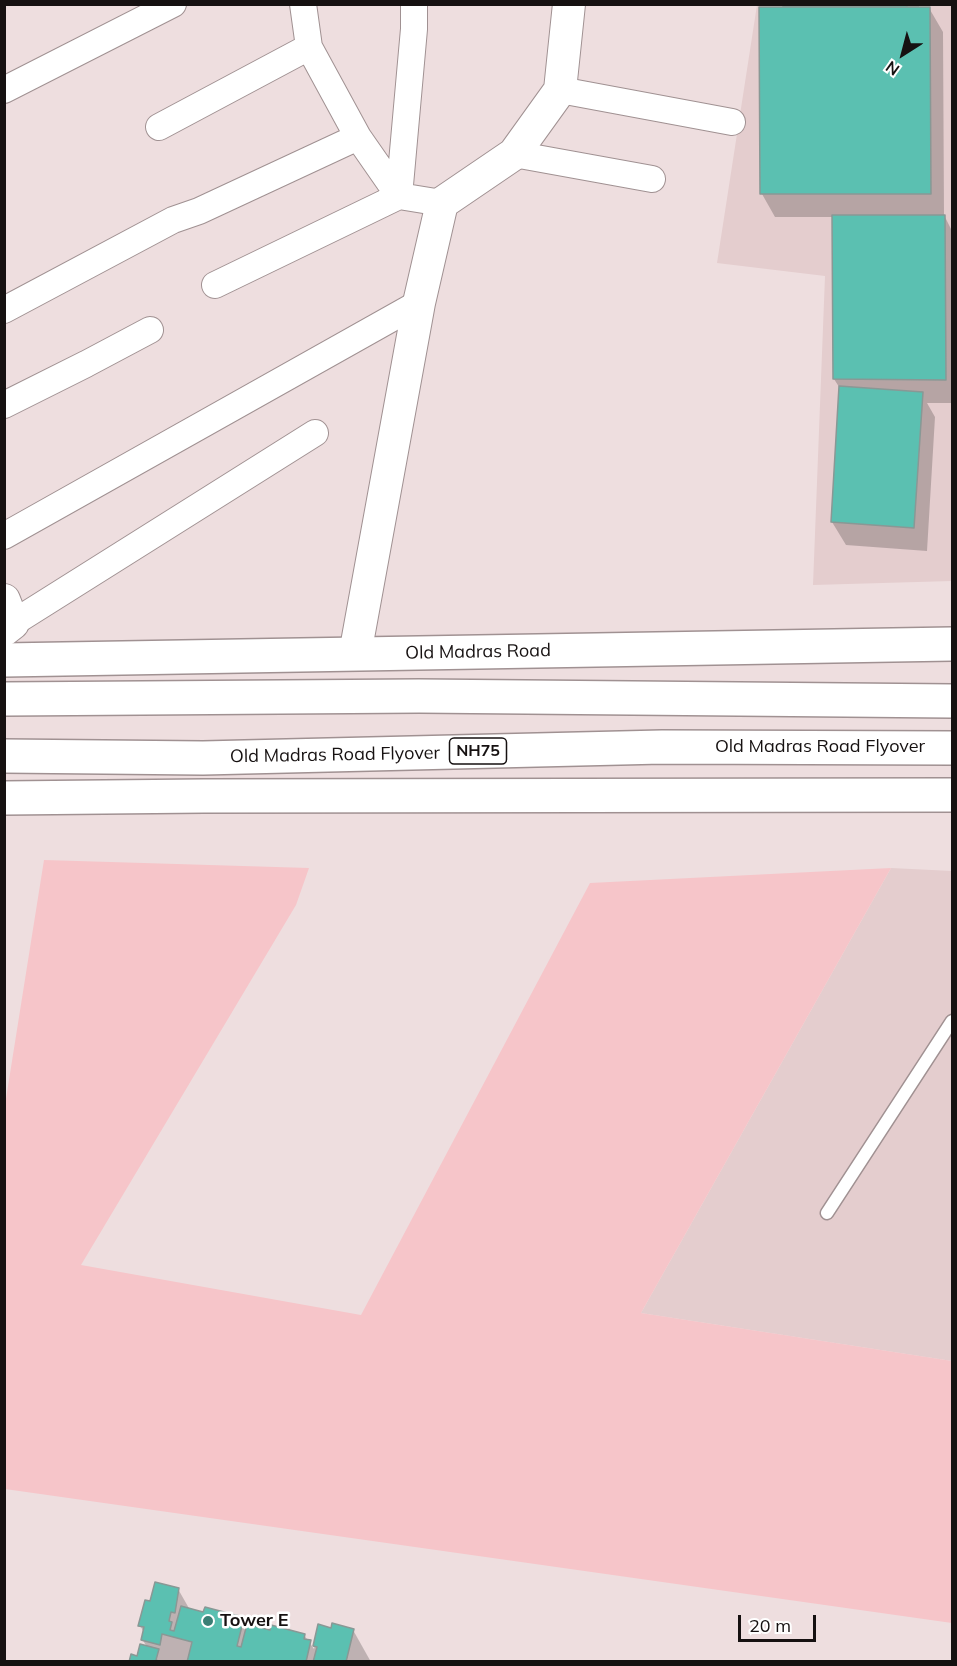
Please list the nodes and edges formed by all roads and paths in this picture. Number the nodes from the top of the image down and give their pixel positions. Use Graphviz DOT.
graph roads {
  1 [pos="173,4"];
  2 [pos="303,4"];
  3 [pos="414,4"];
  4 [pos="569,4"];
  5 [pos="309,47"];
  6 [pos="4,90"];
  7 [pos="560,90"];
  8 [pos="732,122"];
  9 [pos="159,127"];
  10 [pos="358,137"];
  11 [pos="514,154"];
  12 [pos="652,179"];
  13 [pos="399,196"];
  14 [pos="442,203"];
  15 [pos="215,285"];
  16 [pos="419,303"];
  17 [pos="4,310"];
  18 [pos="150,330"];
  19 [pos="4,405"];
  20 [pos="315,433"];
  21 [pos="4,536"];
  22 [pos="7,618"];
  23 [pos="952,644"];
  24 [pos="355,654"];
  25 [pos="4,660"];
  26 [pos="4,699"];
  27 [pos="952,701"];
  28 [pos="952,748"];
  29 [pos="4,756"];
  30 [pos="952,795"];
  31 [pos="4,798"];
  32 [pos="952,1021"];
  33 [pos="827,1214"];
  1 -- 6 [label="street"];
  2 -- 5 [label="street"];
  3 -- 13 [label="street"];
  4 -- 7 [label="street"];
  5 -- 9 [label="street"];
  5 -- 10 [label="street"];
  7 -- 8 [label="street"];
  7 -- 11 [label="street"];
  10 -- 13 [label="street"];
  10 -- 17 [label="street"];
  11 -- 12 [label="street"];
  11 -- 14 [label="street"];
  13 -- 14 [label="street"];
  13 -- 15 [label="street"];
  14 -- 16 [label="street"];
  16 -- 21 [label="street"];
  16 -- 24 [label="street"];
  18 -- 19 [label="street"];
  20 -- 22 [label="street"];
  23 -- 24 [label="main road, Old Madras Road"];
  24 -- 25 [label="main road, Old Madras Road"];
  26 -- 27 [label="main road"];
  28 -- 29 [label="main road, Old Madras Road Flyover / NH75"];
  30 -- 31 [label="main road"];
  32 -- 33 [label="lane"];
}
